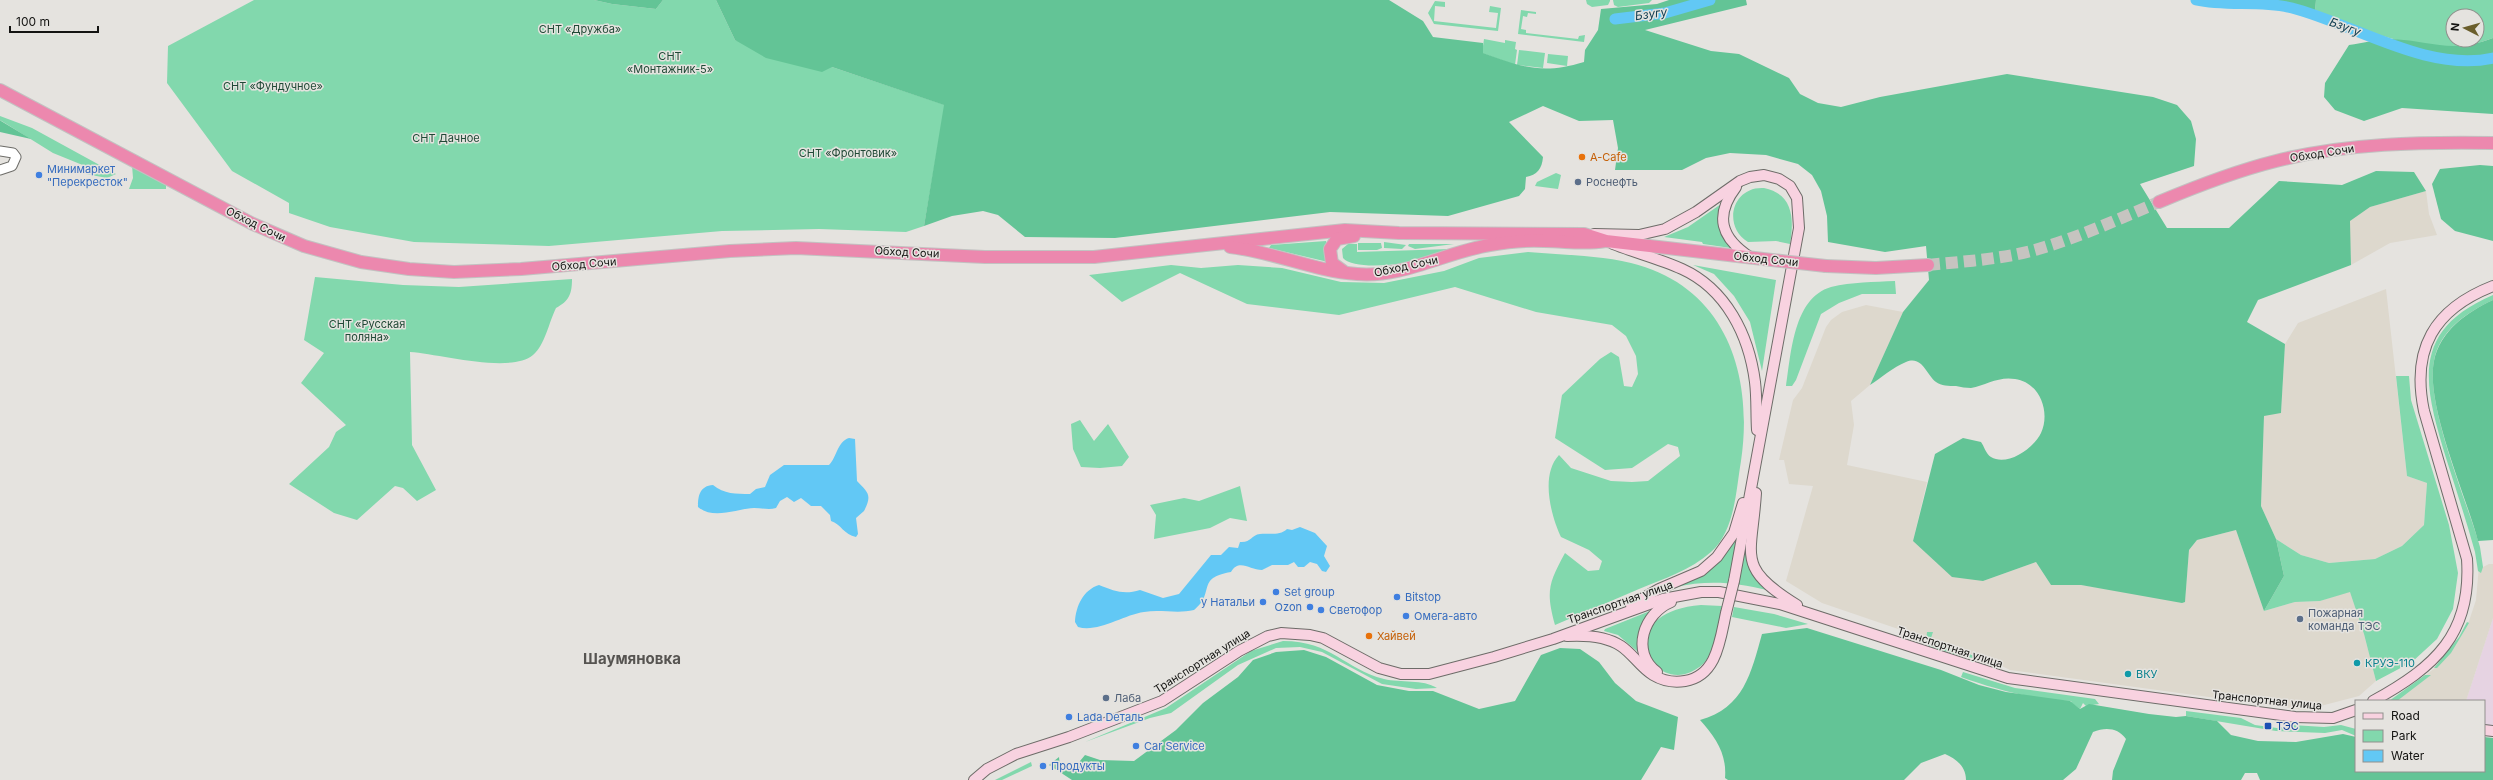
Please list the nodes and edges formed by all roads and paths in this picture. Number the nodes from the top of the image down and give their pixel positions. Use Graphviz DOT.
graph roads {
  1 [pos="0,90"];
  2 [pos="2493,144"];
  3 [pos="0,151"];
  4 [pos="0,170"];
  5 [pos="1740,181"];
  6 [pos="2159,202"];
  7 [pos="1399,233"];
  8 [pos="1584,234"];
  9 [pos="1606,241"];
  10 [pos="1207,245"];
  11 [pos="1751,258"];
  12 [pos="1928,265"];
  13 [pos="1348,273"];
  14 [pos="2493,286"];
  15 [pos="1758,446"];
  16 [pos="1753,471"];
  17 [pos="1701,592"];
  18 [pos="1811,613"];
  19 [pos="1605,619"];
  20 [pos="1559,636"];
  21 [pos="1691,680"];
  22 [pos="2375,700"];
  23 [pos="2355,710"];
  24 [pos="974,780"];
  1 -- 10 [label="highway, Обход Сочи"];
  2 -- 6 [label="highway, Обход Сочи"];
  3 -- 4 [label="street"];
  5 -- 8 [label="main road"];
  5 -- 11 [label="main road"];
  5 -- 15 [label="main road"];
  7 -- 8 [label="highway, Обход Сочи"];
  7 -- 10 [label="highway, Обход Сочи"];
  7 -- 13 [label="highway"];
  8 -- 9 [label="highway, Обход Сочи"];
  9 -- 11 [label="highway, Обход Сочи"];
  9 -- 13 [label="highway, Обход Сочи"];
  9 -- 15 [label="main road"];
  10 -- 13 [label="highway, Обход Сочи"];
  11 -- 12 [label="highway, Обход Сочи, bridge"];
  14 -- 22 [label="main road"];
  15 -- 16 [label="main road"];
  16 -- 18 [label="main road"];
  16 -- 19 [label="main road"];
  16 -- 21 [label="main road, bridge"];
  17 -- 18 [label="main road, Транспортная улица"];
  17 -- 19 [label="main road, Транспортная улица"];
  17 -- 21 [label="main road"];
  18 -- 23 [label="main road, Транспортная улица"];
  19 -- 20 [label="main road, Транспортная улица"];
  20 -- 21 [label="main road"];
  20 -- 24 [label="main road, Транспортная улица"];
}
